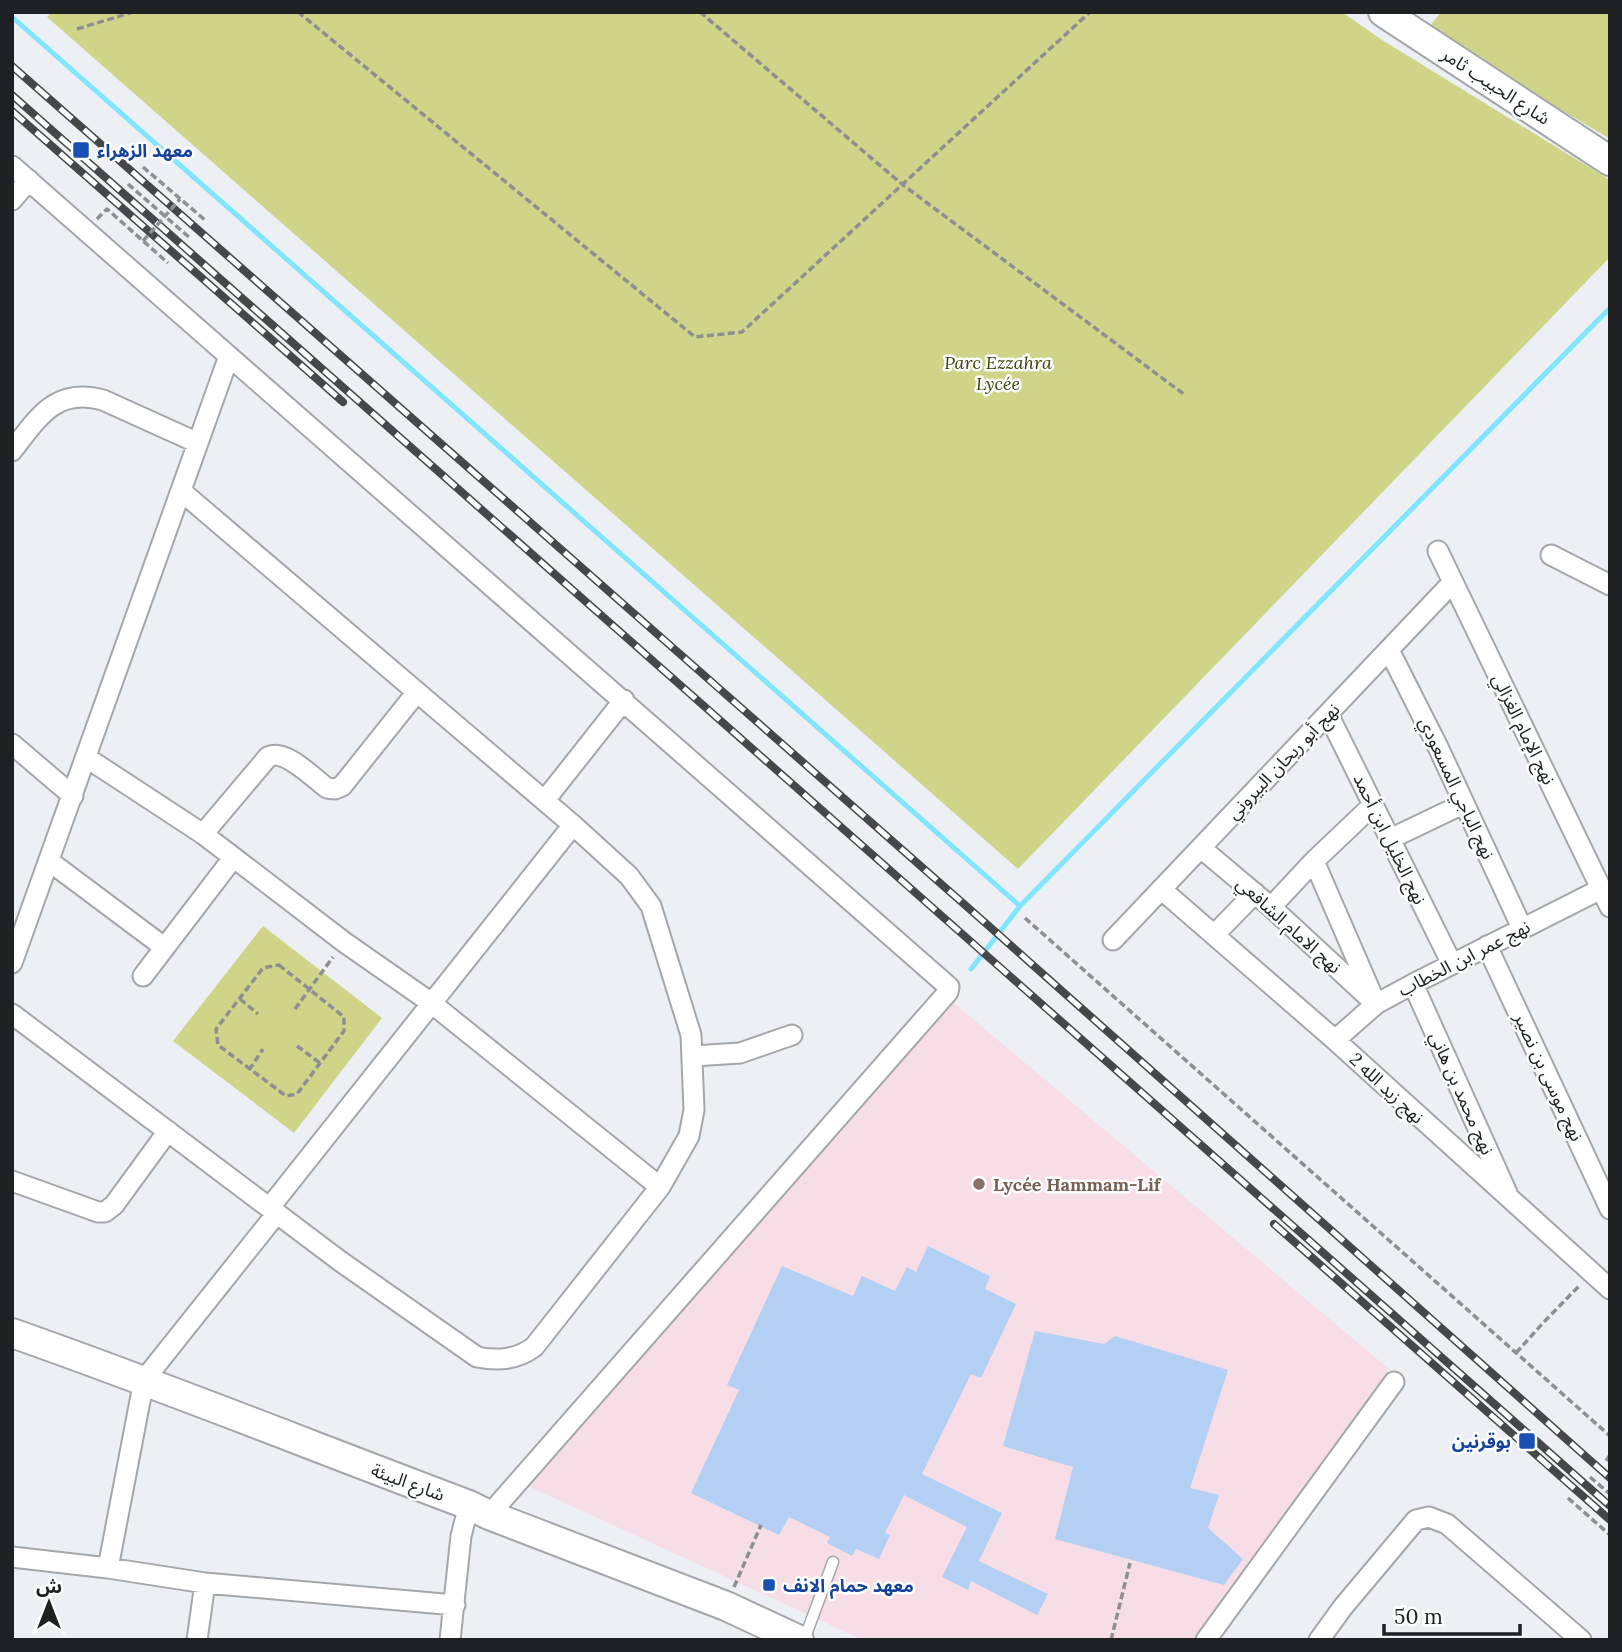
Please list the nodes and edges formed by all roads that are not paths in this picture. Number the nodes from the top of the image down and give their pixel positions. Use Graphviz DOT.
graph roads {
  1 [pos="1382,12"];
  2 [pos="1610,161"];
  3 [pos="12,166"];
  4 [pos="29,180"];
  5 [pos="12,200"];
  6 [pos="229,356"];
  7 [pos="198,443"];
  8 [pos="12,451"];
  9 [pos="181,491"];
  10 [pos="1438,551"];
  11 [pos="1551,555"];
  12 [pos="1453,582"];
  13 [pos="1610,585"];
  14 [pos="1389,650"];
  15 [pos="417,692"];
  16 [pos="624,701"];
  17 [pos="1328,714"];
  18 [pos="12,744"];
  19 [pos="87,758"];
  20 [pos="73,796"];
  21 [pos="544,800"];
  22 [pos="1463,804"];
  23 [pos="1373,805"];
  24 [pos="573,825"];
  25 [pos="203,834"];
  26 [pos="1390,839"];
  27 [pos="1201,848"];
  28 [pos="233,858"];
  29 [pos="49,861"];
  30 [pos="1314,861"];
  31 [pos="1161,889"];
  32 [pos="1601,889"];
  33 [pos="1255,893"];
  34 [pos="1271,907"];
  35 [pos="1610,907"];
  36 [pos="1522,928"];
  37 [pos="1214,935"];
  38 [pos="1113,940"];
  39 [pos="1487,946"];
  40 [pos="164,947"];
  41 [pos="12,963"];
  42 [pos="1452,964"];
  43 [pos="143,976"];
  44 [pos="1413,984"];
  45 [pos="430,1002"];
  46 [pos="1376,1004"];
  47 [pos="12,1014"];
  48 [pos="792,1035"];
  49 [pos="1335,1040"];
  50 [pos="693,1056"];
  51 [pos="168,1131"];
  52 [pos="12,1181"];
  53 [pos="660,1186"];
  54 [pos="1512,1203"];
  55 [pos="1610,1209"];
  56 [pos="274,1210"];
  57 [pos="1610,1289"];
  58 [pos="12,1333"];
  59 [pos="144,1380"];
  60 [pos="1394,1382"];
  61 [pos="479,1510"];
  62 [pos="12,1557"];
  63 [pos="833,1562"];
  64 [pos="108,1568"];
  65 [pos="205,1583"];
  66 [pos="455,1605"];
  67 [pos="788,1637"];
  68 [pos="1323,1638"];
  69 [pos="197,1640"];
  70 [pos="450,1640"];
  71 [pos="1206,1640"];
  72 [pos="1581,1640"];
  1 -- 2 [label="main road, شارع الحبيب ثامر"];
  3 -- 4 [label="street"];
  4 -- 5 [label="street"];
  4 -- 6 [label="street"];
  6 -- 7 [label="street"];
  6 -- 16 [label="street"];
  7 -- 8 [label="street"];
  7 -- 9 [label="street"];
  9 -- 15 [label="street"];
  9 -- 19 [label="street"];
  10 -- 12 [label="street, نهج الإمام الغزالي"];
  11 -- 13 [label="street"];
  12 -- 14 [label="street, نهج أبو ريحان البيروني"];
  12 -- 32 [label="street, نهج الإمام الغزالي"];
  14 -- 17 [label="street, نهج أبو ريحان البيروني"];
  14 -- 22 [label="street, نهج الباجي المسعودي"];
  15 -- 21 [label="street"];
  15 -- 25 [label="street"];
  16 -- 21 [label="street"];
  16 -- 61 [label="street"];
  17 -- 23 [label="street, نهج الخليل ابن أحمد"];
  17 -- 27 [label="street, نهج أبو ريحان البيروني"];
  18 -- 20 [label="street"];
  19 -- 20 [label="street"];
  19 -- 25 [label="street"];
  20 -- 29 [label="street"];
  21 -- 24 [label="street"];
  22 -- 26 [label="street"];
  22 -- 36 [label="street, نهج الباجي المسعودي"];
  23 -- 26 [label="street, نهج الخليل ابن أحمد"];
  23 -- 30 [label="street"];
  24 -- 45 [label="street"];
  24 -- 50 [label="street"];
  25 -- 28 [label="street"];
  26 -- 42 [label="street, نهج الخليل ابن أحمد"];
  27 -- 31 [label="street, نهج أبو ريحان البيروني"];
  27 -- 33 [label="street, نهج الامام الشافعي"];
  28 -- 40 [label="street"];
  28 -- 45 [label="street"];
  29 -- 40 [label="street"];
  29 -- 41 [label="street"];
  30 -- 34 [label="street"];
  30 -- 46 [label="street"];
  31 -- 37 [label="street, نهج زيد الله 2"];
  31 -- 38 [label="street, نهج أبو ريحان البيروني"];
  32 -- 35 [label="street, نهج الإمام الغزالي"];
  32 -- 36 [label="street, نهج عمر ابن الخطاب"];
  33 -- 34 [label="street, نهج الامام الشافعي"];
  33 -- 37 [label="street"];
  34 -- 46 [label="street, نهج الامام الشافعي"];
  36 -- 39 [label="street, نهج عمر ابن الخطاب"];
  37 -- 49 [label="street, نهج زيد الله 2"];
  39 -- 42 [label="street, نهج عمر ابن الخطاب"];
  39 -- 55 [label="street, نهج موسى بن نصير"];
  40 -- 43 [label="street"];
  42 -- 44 [label="street, نهج عمر ابن الخطاب"];
  44 -- 46 [label="street, نهج عمر ابن الخطاب"];
  44 -- 54 [label="street, نهج محمد بن هاني"];
  45 -- 53 [label="street"];
  45 -- 56 [label="street"];
  46 -- 49 [label="street, نهج عمر ابن الخطاب"];
  47 -- 51 [label="street"];
  48 -- 50 [label="street"];
  49 -- 54 [label="street, نهج زيد الله 2"];
  50 -- 53 [label="street"];
  51 -- 52 [label="street"];
  51 -- 56 [label="street"];
  53 -- 56 [label="street"];
  54 -- 57 [label="street, نهج زيد الله 2"];
  56 -- 59 [label="street"];
  58 -- 59 [label="main road, شارع البيئة"];
  59 -- 61 [label="main road, شارع البيئة"];
  59 -- 64 [label="street"];
  60 -- 71 [label="street"];
  61 -- 66 [label="street"];
  61 -- 67 [label="main road, شارع البيئة"];
  62 -- 64 [label="street"];
  63 -- 67 [label="lane"];
  64 -- 65 [label="street"];
  65 -- 66 [label="street"];
  65 -- 69 [label="street"];
  66 -- 70 [label="street"];
  68 -- 72 [label="street"];
}
